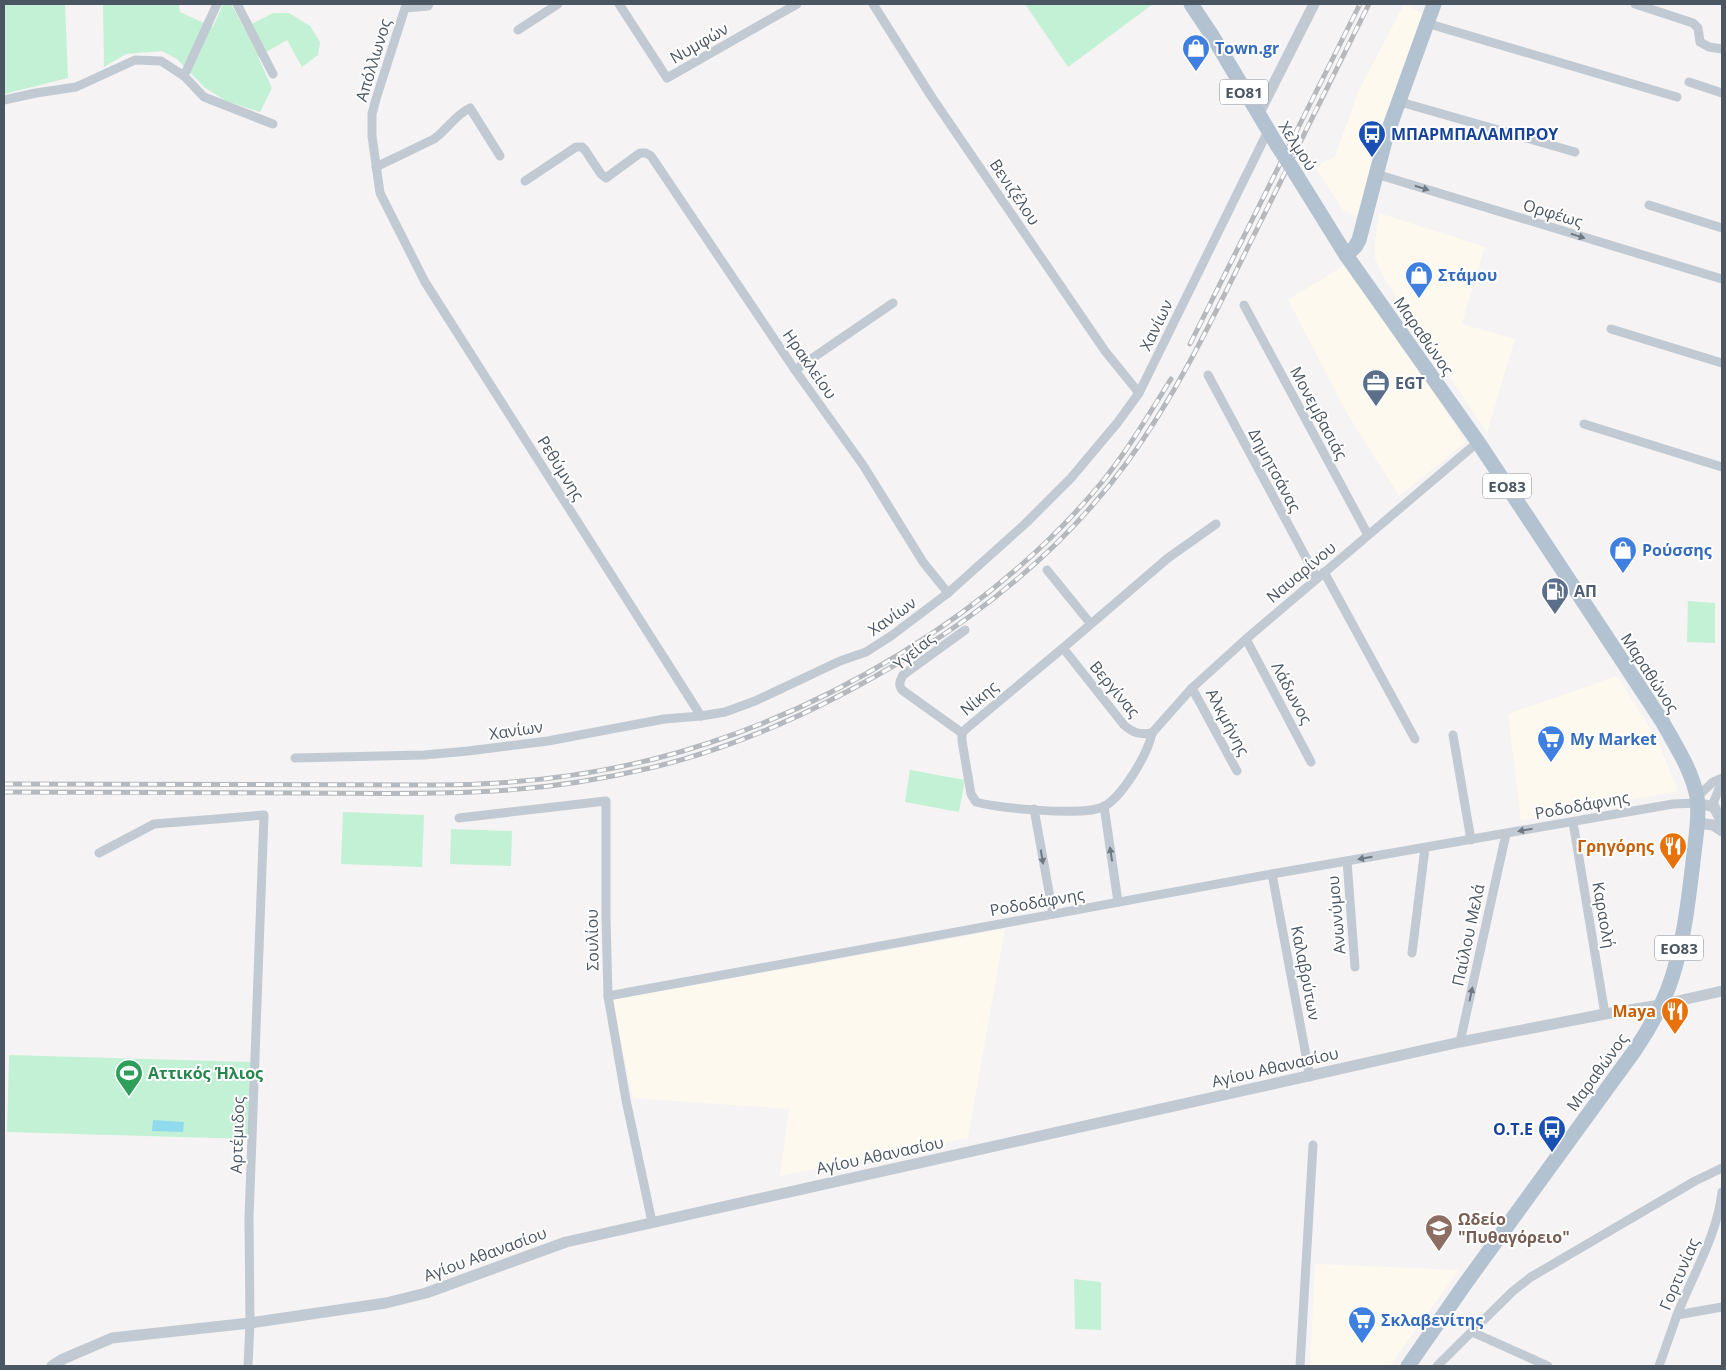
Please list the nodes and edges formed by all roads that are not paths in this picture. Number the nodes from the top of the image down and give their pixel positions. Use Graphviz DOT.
graph roads {
  1 [pos="217,4"];
  2 [pos="237,4"];
  3 [pos="429,4"];
  4 [pos="558,4"];
  5 [pos="619,4"];
  6 [pos="797,4"];
  7 [pos="873,4"];
  8 [pos="1190,4"];
  9 [pos="1314,4"];
  10 [pos="1434,4"];
  11 [pos="1635,4"];
  12 [pos="1426,23"];
  13 [pos="518,30"];
  14 [pos="1722,49"];
  15 [pos="273,74"];
  16 [pos="184,76"];
  17 [pos="1689,82"];
  18 [pos="1722,93"];
  19 [pos="1677,97"];
  20 [pos="4,100"];
  21 [pos="1398,101"];
  22 [pos="1258,115"];
  23 [pos="273,124"];
  24 [pos="1268,131"];
  25 [pos="1575,152"];
  26 [pos="500,156"];
  27 [pos="376,167"];
  28 [pos="1376,174"];
  29 [pos="525,181"];
  30 [pos="1649,205"];
  31 [pos="1722,228"];
  32 [pos="400,233"];
  33 [pos="1346,255"];
  34 [pos="1722,279"];
  35 [pos="893,303"];
  36 [pos="1244,305"];
  37 [pos="1611,329"];
  38 [pos="1722,363"];
  39 [pos="795,370"];
  40 [pos="1208,375"];
  41 [pos="1139,393"];
  42 [pos="1584,424"];
  43 [pos="1478,442"];
  44 [pos="1722,467"];
  45 [pos="1216,524"];
  46 [pos="1368,535"];
  47 [pos="1047,570"];
  48 [pos="1321,575"];
  49 [pos="948,593"];
  50 [pos="1090,623"];
  51 [pos="965,630"];
  52 [pos="1246,639"];
  53 [pos="1063,648"];
  54 [pos="1192,688"];
  55 [pos="701,716"];
  56 [pos="962,733"];
  57 [pos="1152,733"];
  58 [pos="1453,735"];
  59 [pos="1415,738"];
  60 [pos="295,758"];
  61 [pos="1311,762"];
  62 [pos="1237,771"];
  63 [pos="1722,778"];
  64 [pos="1722,782"];
  65 [pos="1697,800"];
  66 [pos="1104,806"];
  67 [pos="1714,807"];
  68 [pos="1034,809"];
  69 [pos="459,818"];
  70 [pos="1573,822"];
  71 [pos="1722,822"];
  72 [pos="1697,823"];
  73 [pos="1722,831"];
  74 [pos="1506,834"];
  75 [pos="1472,840"];
  76 [pos="1425,848"];
  77 [pos="99,853"];
  78 [pos="1347,861"];
  79 [pos="1272,874"];
  80 [pos="1118,902"];
  81 [pos="1053,914"];
  82 [pos="1412,953"];
  83 [pos="1355,967"];
  84 [pos="1722,991"];
  85 [pos="608,996"];
  86 [pos="1660,1005"];
  87 [pos="1605,1014"];
  88 [pos="1460,1042"];
  89 [pos="1310,1076"];
  90 [pos="1313,1145"];
  91 [pos="1721,1171"];
  92 [pos="1722,1192"];
  93 [pos="652,1222"];
  94 [pos="1722,1307"];
  95 [pos="1677,1315"];
  96 [pos="250,1323"];
  97 [pos="1472,1332"];
  98 [pos="52,1366"];
  99 [pos="248,1366"];
  100 [pos="1300,1366"];
  101 [pos="1408,1366"];
  102 [pos="1437,1366"];
  103 [pos="1548,1366"];
  104 [pos="1659,1366"];
  1 -- 16 [label="street"];
  2 -- 15 [label="street"];
  3 -- 27 [label="street, Απόλλωνος"];
  4 -- 13 [label="street"];
  5 -- 6 [label="street, Νυμφών"];
  7 -- 41 [label="street, Βενιζέλου"];
  8 -- 22 [label="main road, Χελμού / ΕΟ81"];
  9 -- 22 [label="street"];
  10 -- 12 [label="main road"];
  11 -- 14 [label="street"];
  12 -- 19 [label="street"];
  12 -- 21 [label="main road"];
  16 -- 20 [label="street"];
  16 -- 23 [label="street"];
  17 -- 18 [label="street"];
  21 -- 25 [label="street"];
  21 -- 28 [label="main road"];
  22 -- 24 [label="main road, Χελμού / ΕΟ81"];
  24 -- 33 [label="main road, Χελμού / ΕΟ81, bridge"];
  24 -- 41 [label="street, Χανίων"];
  26 -- 27 [label="street"];
  27 -- 32 [label="street, Απόλλωνος"];
  28 -- 33 [label="main road"];
  28 -- 34 [label="street, Ορφέως, one-way"];
  29 -- 39 [label="street, Ηρακλείου"];
  30 -- 31 [label="street"];
  32 -- 55 [label="street, Ρεθύμνης"];
  33 -- 43 [label="main road, Μαραθώνος / ΕΟ83"];
  35 -- 39 [label="street"];
  36 -- 46 [label="street, Μονεμβασιάς"];
  37 -- 38 [label="street"];
  39 -- 49 [label="street, Ηρακλείου"];
  40 -- 48 [label="street, Δημητσάνας"];
  41 -- 49 [label="street, Χανίων"];
  42 -- 44 [label="street"];
  43 -- 46 [label="street, Ναυαρίνου"];
  43 -- 65 [label="main road, Μαραθώνος / ΕΟ83"];
  45 -- 50 [label="street, Νίκης"];
  46 -- 48 [label="street, Ναυαρίνου"];
  47 -- 50 [label="street"];
  48 -- 52 [label="street, Ναυαρίνου"];
  48 -- 59 [label="street, Δημητσάνας"];
  49 -- 55 [label="street, Χανίων"];
  50 -- 53 [label="street, Νίκης"];
  51 -- 56 [label="street, Υγείας"];
  52 -- 54 [label="street, Ναυαρίνου"];
  52 -- 61 [label="street, Λάδωνος"];
  53 -- 56 [label="street, Νίκης"];
  53 -- 57 [label="street, Βεργίνας"];
  54 -- 57 [label="street, Ναυαρίνου"];
  54 -- 62 [label="street, Αλκμήνης"];
  55 -- 60 [label="street, Χανίων"];
  56 -- 68 [label="street, Νίκης"];
  57 -- 66 [label="street"];
  58 -- 75 [label="street"];
  63 -- 65 [label="street"];
  64 -- 67 [label="street"];
  65 -- 67 [label="street"];
  65 -- 70 [label="street, Ροδοδάφνης"];
  65 -- 72 [label="main road, Μαραθώνος / ΕΟ83"];
  66 -- 68 [label="street, Νίκης"];
  80 -- 66 [label="street, one-way"];
  67 -- 71 [label="street"];
  68 -- 81 [label="street, one-way"];
  69 -- 85 [label="street, Σουλίου"];
  70 -- 74 [label="street, Ροδοδάφνης, one-way"];
  70 -- 87 [label="street, Καραολή"];
  72 -- 73 [label="street"];
  72 -- 86 [label="main road, Μαραθώνος / ΕΟ83"];
  74 -- 75 [label="street, Ροδοδάφνης"];
  88 -- 74 [label="street, Παύλου Μελά, one-way"];
  75 -- 76 [label="street, Ροδοδάφνης"];
  76 -- 78 [label="street, Ροδοδάφνης, one-way"];
  76 -- 82 [label="street"];
  77 -- 96 [label="street, Αρτέμιδος"];
  78 -- 79 [label="street, Ροδοδάφνης"];
  78 -- 83 [label="street, Ανωνύμου"];
  79 -- 80 [label="street, Ροδοδάφνης"];
  79 -- 89 [label="street, Καλαβρύτων"];
  80 -- 81 [label="street, Ροδοδάφνης"];
  81 -- 85 [label="street, Ροδοδάφνης"];
  84 -- 86 [label="street, Αγίου Αθανασίου"];
  85 -- 93 [label="street, Σουλίου"];
  86 -- 87 [label="street, Αγίου Αθανασίου"];
  86 -- 101 [label="main road, Μαραθώνος / ΕΟ83"];
  87 -- 88 [label="street, Αγίου Αθανασίου"];
  88 -- 89 [label="street, Αγίου Αθανασίου"];
  89 -- 93 [label="street, Αγίου Αθανασίου"];
  90 -- 100 [label="street"];
  91 -- 97 [label="street"];
  92 -- 95 [label="street, Γορτυνίας"];
  93 -- 96 [label="street, Αγίου Αθανασίου"];
  94 -- 95 [label="street"];
  95 -- 104 [label="street, Γορτυνίας"];
  96 -- 98 [label="street, Αγίου Αθανασίου"];
  96 -- 99 [label="street, Αρτέμιδος"];
  97 -- 102 [label="street"];
  97 -- 103 [label="street"];
}
